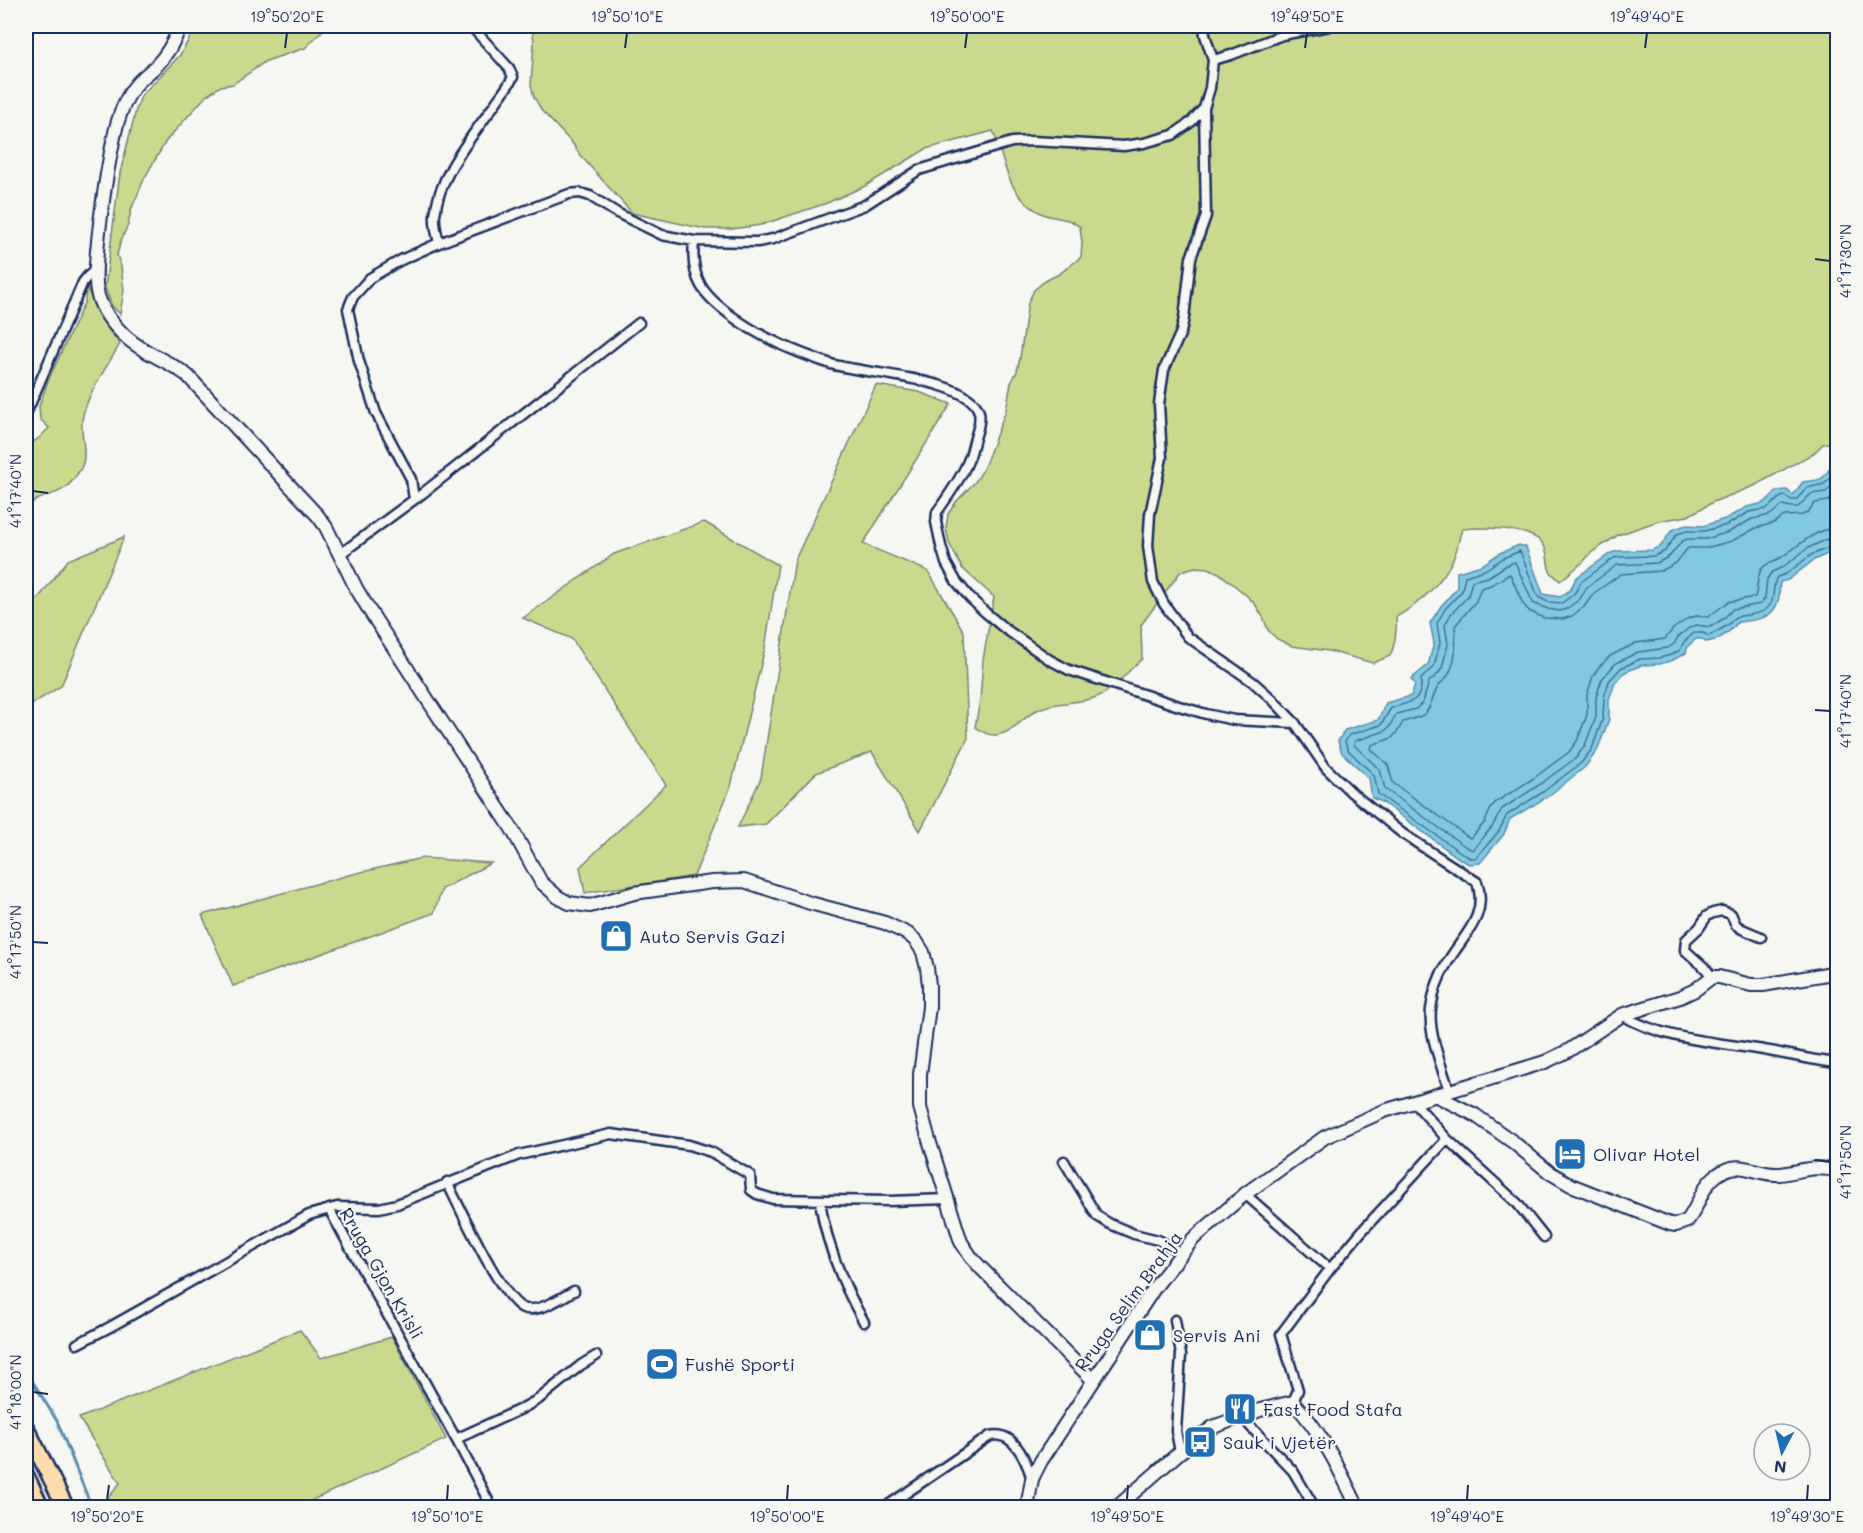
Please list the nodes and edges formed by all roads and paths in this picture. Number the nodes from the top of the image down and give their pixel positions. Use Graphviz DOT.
graph roads {
  1 [pos="180,26"];
  2 [pos="471,26"];
  3 [pos="1204,26"];
  4 [pos="1329,26"];
  5 [pos="1213,60"];
  6 [pos="1204,108"];
  7 [pos="694,241"];
  8 [pos="439,243"];
  9 [pos="95,270"];
  10 [pos="639,323"];
  11 [pos="26,414"];
  12 [pos="414,499"];
  13 [pos="339,555"];
  14 [pos="1295,723"];
  15 [pos="1761,937"];
  16 [pos="1838,972"];
  17 [pos="1712,977"];
  18 [pos="1622,1015"];
  19 [pos="1838,1063"];
  20 [pos="1449,1091"];
  21 [pos="1437,1096"];
  22 [pos="1414,1102"];
  23 [pos="1447,1139"];
  24 [pos="1064,1161"];
  25 [pos="1838,1171"];
  26 [pos="447,1182"];
  27 [pos="1245,1194"];
  28 [pos="948,1199"];
  29 [pos="820,1201"];
  30 [pos="329,1209"];
  31 [pos="1544,1237"];
  32 [pos="1182,1253"];
  33 [pos="1330,1269"];
  34 [pos="574,1291"];
  35 [pos="1175,1320"];
  36 [pos="864,1322"];
  37 [pos="77,1344"];
  38 [pos="596,1356"];
  39 [pos="1093,1380"];
  40 [pos="1293,1402"];
  41 [pos="1244,1417"];
  42 [pos="26,1428"];
  43 [pos="456,1439"];
  44 [pos="1180,1452"];
  45 [pos="26,1476"];
  46 [pos="1032,1479"];
  47 [pos="41,1508"];
  48 [pos="66,1508"];
  49 [pos="492,1508"];
  50 [pos="884,1508"];
  51 [pos="1027,1508"];
  52 [pos="1116,1508"];
  53 [pos="1315,1508"];
  54 [pos="1358,1508"];
  1 -- 9 [label="street"];
  2 -- 8 [label="street"];
  3 -- 5 [label="street"];
  4 -- 5 [label="street"];
  5 -- 6 [label="street"];
  6 -- 7 [label="street"];
  6 -- 14 [label="street"];
  7 -- 8 [label="street"];
  7 -- 14 [label="street"];
  8 -- 12 [label="street"];
  9 -- 11 [label="street"];
  9 -- 13 [label="street"];
  10 -- 12 [label="street"];
  12 -- 13 [label="street"];
  13 -- 28 [label="street"];
  14 -- 20 [label="street"];
  15 -- 17 [label="street"];
  16 -- 17 [label="street"];
  17 -- 18 [label="street, Rruga Selim Brahja"];
  18 -- 19 [label="street"];
  18 -- 20 [label="street, Rruga Selim Brahja"];
  20 -- 21 [label="street, Rruga Selim Brahja"];
  21 -- 22 [label="street, Rruga Selim Brahja"];
  21 -- 25 [label="street"];
  22 -- 23 [label="street"];
  22 -- 27 [label="street, Rruga Selim Brahja"];
  23 -- 31 [label="street"];
  23 -- 33 [label="street"];
  24 -- 32 [label="street"];
  26 -- 29 [label="street"];
  26 -- 30 [label="street"];
  26 -- 34 [label="street"];
  27 -- 32 [label="street, Rruga Selim Brahja"];
  27 -- 33 [label="street"];
  28 -- 29 [label="street"];
  28 -- 39 [label="street"];
  29 -- 36 [label="street"];
  30 -- 37 [label="street, Rruga Gjon Krisli"];
  30 -- 43 [label="street, Rruga Gjon Krisli"];
  32 -- 39 [label="street, Rruga Selim Brahja"];
  33 -- 40 [label="street"];
  35 -- 44 [label="street"];
  38 -- 43 [label="street"];
  39 -- 46 [label="street, Rruga Selim Brahja"];
  40 -- 41 [label="street"];
  40 -- 54 [label="street"];
  41 -- 44 [label="street"];
  41 -- 53 [label="street"];
  42 -- 48 [label="highway"];
  43 -- 49 [label="street, Rruga Gjon Krisli"];
  44 -- 52 [label="street"];
  45 -- 47 [label="highway"];
  46 -- 50 [label="street"];
  46 -- 51 [label="street, Rruga Selim Brahja"];
}
